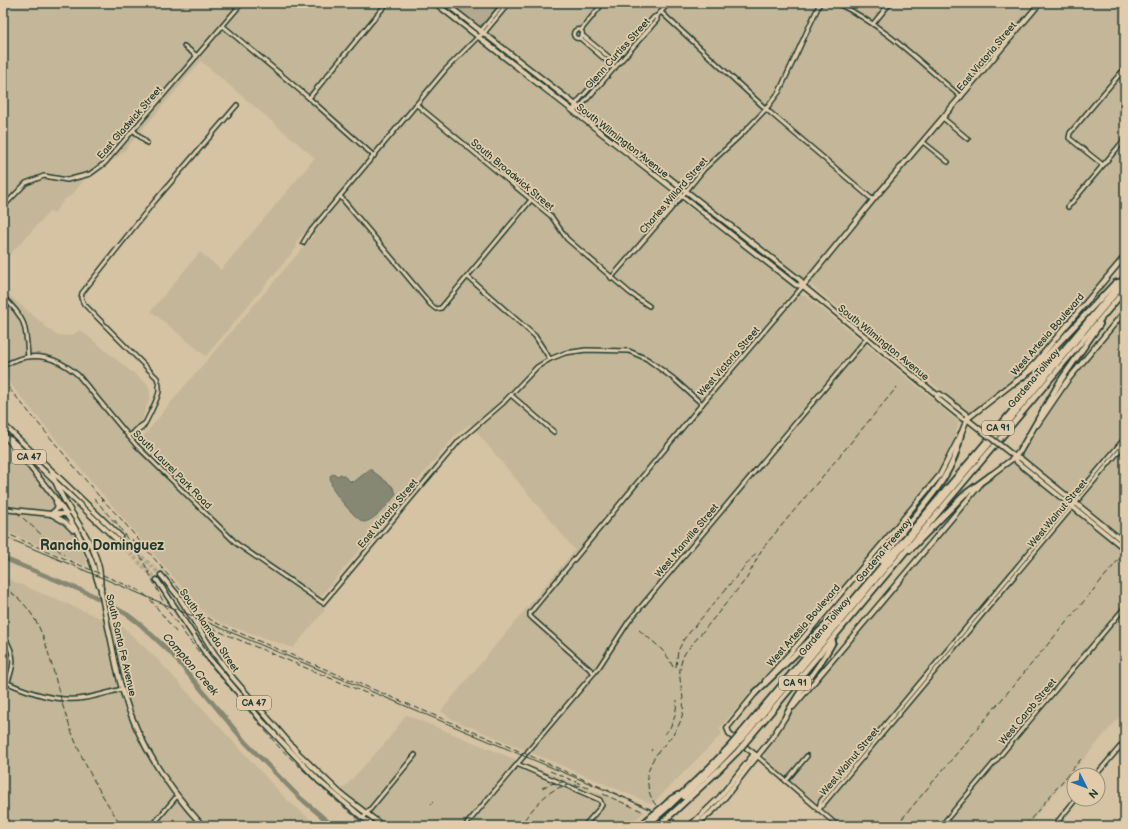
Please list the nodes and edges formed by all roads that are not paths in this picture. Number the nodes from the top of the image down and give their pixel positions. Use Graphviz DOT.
graph roads {
  1 [pos="242,3"];
  2 [pos="388,3"];
  3 [pos="435,3"];
  4 [pos="445,3"];
  5 [pos="504,3"];
  6 [pos="509,3"];
  7 [pos="604,3"];
  8 [pos="669,3"];
  9 [pos="820,3"];
  10 [pos="836,3"];
  11 [pos="890,3"];
  12 [pos="1040,3"];
  13 [pos="661,12"];
  14 [pos="658,16"];
  15 [pos="873,24"];
  16 [pos="223,26"];
  17 [pos="581,30"];
  18 [pos="482,32"];
  19 [pos="478,37"];
  20 [pos="581,37"];
  21 [pos="184,46"];
  22 [pos="196,56"];
  23 [pos="614,61"];
  24 [pos="618,64"];
  25 [pos="611,65"];
  26 [pos="615,68"];
  27 [pos="1125,68"];
  28 [pos="961,97"];
  29 [pos="309,98"];
  30 [pos="238,105"];
  31 [pos="417,105"];
  32 [pos="578,106"];
  33 [pos="766,108"];
  34 [pos="573,111"];
  35 [pos="943,118"];
  36 [pos="133,130"];
  37 [pos="968,139"];
  38 [pos="1125,139"];
  39 [pos="923,142"];
  40 [pos="147,143"];
  41 [pos="374,156"];
  42 [pos="948,162"];
  43 [pos="1103,165"];
  44 [pos="687,191"];
  45 [pos="340,196"];
  46 [pos="682,196"];
  47 [pos="531,200"];
  48 [pos="873,200"];
  49 [pos="3,207"];
  50 [pos="1068,207"];
  51 [pos="303,243"];
  52 [pos="1125,256"];
  53 [pos="468,277"];
  54 [pos="611,278"];
  55 [pos="1124,280"];
  56 [pos="803,286"];
  57 [pos="1125,286"];
  58 [pos="1124,291"];
  59 [pos="3,297"];
  60 [pos="649,306"];
  61 [pos="1125,311"];
  62 [pos="867,338"];
  63 [pos="28,356"];
  64 [pos="550,359"];
  65 [pos="3,366"];
  66 [pos="1014,383"];
  67 [pos="511,395"];
  68 [pos="702,404"];
  69 [pos="967,419"];
  70 [pos="3,424"];
  71 [pos="472,428"];
  72 [pos="554,432"];
  73 [pos="3,433"];
  74 [pos="962,434"];
  75 [pos="128,436"];
  76 [pos="1125,438"];
  77 [pos="1125,444"];
  78 [pos="1020,451"];
  79 [pos="1015,457"];
  80 [pos="52,472"];
  81 [pos="991,475"];
  82 [pos="55,483"];
  83 [pos="50,490"];
  84 [pos="1073,504"];
  85 [pos="3,509"];
  86 [pos="51,514"];
  87 [pos="66,514"];
  88 [pos="74,516"];
  89 [pos="1047,531"];
  90 [pos="1050,534"];
  91 [pos="120,536"];
  92 [pos="80,537"];
  93 [pos="116,540"];
  94 [pos="1038,542"];
  95 [pos="1125,543"];
  96 [pos="1041,545"];
  97 [pos="1125,549"];
  98 [pos="1031,550"];
  99 [pos="95,553"];
  100 [pos="1034,553"];
  101 [pos="89,556"];
  102 [pos="1022,561"];
  103 [pos="1025,564"];
  104 [pos="1014,571"];
  105 [pos="1017,574"];
  106 [pos="161,575"];
  107 [pos="873,576"];
  108 [pos="157,580"];
  109 [pos="1006,580"];
  110 [pos="879,581"];
  111 [pos="1010,582"];
  112 [pos="101,589"];
  113 [pos="859,592"];
  114 [pos="315,598"];
  115 [pos="1125,607"];
  116 [pos="838,633"];
  117 [pos="3,635"];
  118 [pos="950,647"];
  119 [pos="953,650"];
  120 [pos="594,673"];
  121 [pos="3,681"];
  122 [pos="8,683"];
  123 [pos="915,688"];
  124 [pos="122,689"];
  125 [pos="918,691"];
  126 [pos="755,693"];
  127 [pos="3,694"];
  128 [pos="786,716"];
  129 [pos="753,733"];
  130 [pos="745,735"];
  131 [pos="283,736"];
  132 [pos="279,740"];
  133 [pos="1125,741"];
  134 [pos="866,747"];
  135 [pos="734,748"];
  136 [pos="869,750"];
  137 [pos="415,755"];
  138 [pos="755,755"];
  139 [pos="807,756"];
  140 [pos="517,764"];
  141 [pos="1103,767"];
  142 [pos="841,777"];
  143 [pos="844,780"];
  144 [pos="786,781"];
  145 [pos="177,796"];
  146 [pos="1069,807"];
  147 [pos="670,808"];
  148 [pos="818,810"];
  149 [pos="366,814"];
  150 [pos="363,818"];
  151 [pos="653,823"];
  152 [pos="696,823"];
  153 [pos="152,826"];
  154 [pos="203,826"];
  155 [pos="374,826"];
  156 [pos="384,826"];
  157 [pos="466,826"];
  158 [pos="584,826"];
  159 [pos="640,826"];
  160 [pos="647,826"];
  161 [pos="689,826"];
  162 [pos="838,826"];
  163 [pos="941,826"];
  164 [pos="1054,826"];
  1 -- 16 [label="street, East Gladwick Street"];
  2 -- 29 [label="street"];
  3 -- 19 [label="main road, South Wilmington Avenue"];
  4 -- 18 [label="main road, South Wilmington Avenue"];
  5 -- 18 [label="street"];
  6 -- 18 [label="street"];
  7 -- 17 [label="street"];
  8 -- 13 [label="street, Glenn Curtiss Street"];
  9 -- 33 [label="street, Charles Willard Street"];
  10 -- 15 [label="street"];
  11 -- 15 [label="street"];
  12 -- 28 [label="main road, East Victoria Street"];
  13 -- 14 [label="street, Glenn Curtiss Street"];
  13 -- 33 [label="street"];
  14 -- 23 [label="street, Glenn Curtiss Street"];
  14 -- 24 [label="street, Glenn Curtiss Street"];
  15 -- 28 [label="street"];
  16 -- 22 [label="street, East Gladwick Street"];
  16 -- 29 [label="street"];
  17 -- 20 [label="street"];
  17 -- 20 [label="street"];
  18 -- 19 [label="street"];
  18 -- 32 [label="main road, South Wilmington Avenue"];
  19 -- 31 [label="street"];
  19 -- 34 [label="main road, South Wilmington Avenue"];
  20 -- 23 [label="street"];
  20 -- 25 [label="street"];
  21 -- 22 [label="street"];
  22 -- 36 [label="street, East Gladwick Street"];
  23 -- 24 [label="street"];
  23 -- 25 [label="street, Glenn Curtiss Street"];
  24 -- 26 [label="street, Glenn Curtiss Street"];
  25 -- 26 [label="street"];
  25 -- 32 [label="street, Glenn Curtiss Street"];
  26 -- 32 [label="street, Glenn Curtiss Street"];
  27 -- 43 [label="street"];
  28 -- 35 [label="main road, East Victoria Street"];
  29 -- 41 [label="street"];
  30 -- 75 [label="street"];
  31 -- 41 [label="street"];
  31 -- 47 [label="street, South Broadwick Street"];
  32 -- 34 [label="street, Glenn Curtiss Street"];
  32 -- 44 [label="main road, South Wilmington Avenue"];
  33 -- 44 [label="street, Charles Willard Street"];
  33 -- 48 [label="street"];
  34 -- 46 [label="main road, South Wilmington Avenue"];
  35 -- 37 [label="street"];
  35 -- 39 [label="main road, West Victoria Street"];
  36 -- 40 [label="street"];
  36 -- 49 [label="street, East Gladwick Street"];
  38 -- 43 [label="street"];
  39 -- 42 [label="street"];
  39 -- 48 [label="main road, West Victoria Street"];
  41 -- 45 [label="street"];
  43 -- 50 [label="street"];
  44 -- 46 [label="street, Charles Willard Street"];
  44 -- 56 [label="main road, South Wilmington Avenue"];
  45 -- 51 [label="street"];
  45 -- 53 [label="street"];
  46 -- 54 [label="street, Charles Willard Street"];
  46 -- 56 [label="main road, South Wilmington Avenue"];
  47 -- 53 [label="street"];
  47 -- 54 [label="street, South Broadwick Street"];
  48 -- 56 [label="main road, West Victoria Street"];
  52 -- 66 [label="main road, West Artesia Boulevard"];
  53 -- 64 [label="street"];
  54 -- 60 [label="street, South Broadwick Street"];
  55 -- 66 [label="highway"];
  55 -- 107 [label="highway, Gardena Freeway / CA 91"];
  55 -- 130 [label="highway, Gardena Tollway"];
  56 -- 62 [label="main road, South Wilmington Avenue"];
  56 -- 68 [label="street, West Victoria Street"];
  57 -- 129 [label="highway, Gardena Tollway"];
  58 -- 78 [label="highway"];
  58 -- 110 [label="highway, Gardena Freeway / CA 91"];
  59 -- 63 [label="street"];
  61 -- 78 [label="main road"];
  62 -- 69 [label="main road, South Wilmington Avenue"];
  62 -- 120 [label="street, West Manville Street"];
  63 -- 65 [label="street, South Laurel Park Road"];
  63 -- 75 [label="street, South Laurel Park Road"];
  64 -- 67 [label="street, West Victoria Street"];
  64 -- 68 [label="street, West Victoria Street"];
  66 -- 69 [label="main road, West Artesia Boulevard"];
  67 -- 71 [label="street, West Victoria Street"];
  67 -- 72 [label="street"];
  68 -- 120 [label="street"];
  69 -- 74 [label="main road, West Artesia Boulevard"];
  69 -- 79 [label="main road, South Wilmington Avenue, bridge"];
  70 -- 80 [label="main road, CA 47"];
  71 -- 114 [label="street, East Victoria Street"];
  73 -- 82 [label="main road, CA 47"];
  73 -- 83 [label="main road"];
  74 -- 107 [label="highway"];
  74 -- 126 [label="main road, West Artesia Boulevard"];
  75 -- 114 [label="street, South Laurel Park Road"];
  76 -- 84 [label="street, West Walnut Street"];
  77 -- 84 [label="street, West Walnut Street"];
  78 -- 79 [label="main road"];
  79 -- 81 [label="main road"];
  79 -- 84 [label="main road, South Wilmington Avenue"];
  80 -- 82 [label="main road"];
  80 -- 91 [label="main road, CA 47"];
  81 -- 110 [label="highway"];
  81 -- 128 [label="main road"];
  82 -- 88 [label="main road, South Santa Fe Avenue"];
  82 -- 93 [label="main road, CA 47"];
  83 -- 86 [label="main road"];
  83 -- 87 [label="main road, South Santa Fe Avenue"];
  84 -- 89 [label="street, West Walnut Street"];
  84 -- 90 [label="street, West Walnut Street"];
  84 -- 95 [label="main road, South Wilmington Avenue"];
  84 -- 97 [label="main road, South Wilmington Avenue"];
  85 -- 86 [label="main road"];
  86 -- 87 [label="main road"];
  86 -- 92 [label="main road"];
  87 -- 88 [label="main road"];
  87 -- 92 [label="main road, South Santa Fe Avenue"];
  88 -- 99 [label="main road, South Santa Fe Avenue"];
  89 -- 90 [label="street"];
  89 -- 94 [label="street, West Walnut Street"];
  90 -- 96 [label="street, West Walnut Street"];
  92 -- 101 [label="main road, South Santa Fe Avenue"];
  94 -- 96 [label="street"];
  94 -- 98 [label="street, West Walnut Street"];
  96 -- 100 [label="street, West Walnut Street"];
  98 -- 100 [label="street"];
  98 -- 102 [label="street, West Walnut Street"];
  99 -- 101 [label="main road"];
  99 -- 112 [label="main road, South Santa Fe Avenue"];
  100 -- 103 [label="street, West Walnut Street"];
  101 -- 112 [label="main road, South Santa Fe Avenue"];
  102 -- 103 [label="street"];
  102 -- 104 [label="street, West Walnut Street"];
  103 -- 105 [label="street, West Walnut Street"];
  104 -- 105 [label="street"];
  104 -- 109 [label="street, West Walnut Street"];
  105 -- 111 [label="street, West Walnut Street"];
  106 -- 131 [label="main road, South Alameda Street / CA 47"];
  107 -- 113 [label="highway, Gardena Freeway / CA 91"];
  108 -- 132 [label="main road, South Alameda Street / CA 47"];
  109 -- 111 [label="street"];
  109 -- 118 [label="street, West Walnut Street"];
  110 -- 116 [label="highway, Gardena Freeway / CA 91"];
  111 -- 119 [label="street, West Walnut Street"];
  112 -- 124 [label="main road, South Santa Fe Avenue"];
  113 -- 126 [label="highway"];
  113 -- 130 [label="highway, Gardena Freeway / CA 91"];
  115 -- 163 [label="street, West Carob Street"];
  116 -- 128 [label="highway"];
  116 -- 129 [label="highway, Gardena Freeway / CA 91"];
  117 -- 122 [label="street"];
  118 -- 119 [label="street"];
  118 -- 123 [label="street, West Walnut Street"];
  119 -- 125 [label="street, West Walnut Street"];
  120 -- 140 [label="street, West Manville Street"];
  121 -- 122 [label="street"];
  122 -- 124 [label="street"];
  122 -- 127 [label="street"];
  123 -- 125 [label="street"];
  123 -- 134 [label="street, West Walnut Street"];
  124 -- 145 [label="main road, South Santa Fe Avenue"];
  125 -- 136 [label="street, West Walnut Street"];
  126 -- 138 [label="main road, West Artesia Boulevard"];
  128 -- 138 [label="main road"];
  129 -- 130 [label="highway, Gardena Freeway / CA 91"];
  130 -- 135 [label="highway, Gardena Freeway / CA 91, bridge"];
  130 -- 135 [label="highway, Gardena Freeway / CA 91, bridge"];
  131 -- 132 [label="main road"];
  131 -- 149 [label="main road, South Alameda Street / CA 47"];
  132 -- 150 [label="main road, South Alameda Street / CA 47"];
  133 -- 141 [label="street"];
  134 -- 136 [label="street"];
  134 -- 142 [label="street, West Walnut Street"];
  135 -- 147 [label="highway, Gardena Freeway / CA 91"];
  135 -- 147 [label="highway, Gardena Freeway / CA 91"];
  136 -- 143 [label="street, West Walnut Street"];
  137 -- 149 [label="street"];
  138 -- 144 [label="street"];
  138 -- 152 [label="main road"];
  139 -- 144 [label="street"];
  140 -- 157 [label="street, West Manville Street"];
  140 -- 158 [label="street"];
  142 -- 143 [label="street"];
  142 -- 148 [label="street, West Walnut Street"];
  143 -- 148 [label="street, West Walnut Street"];
  144 -- 148 [label="street"];
  145 -- 153 [label="street"];
  145 -- 154 [label="main road, South Santa Fe Avenue"];
  146 -- 164 [label="street"];
  147 -- 151 [label="highway, Gardena Freeway / CA 91, bridge"];
  147 -- 151 [label="highway, bridge"];
  148 -- 162 [label="street"];
  149 -- 150 [label="street"];
  149 -- 156 [label="main road, South Alameda Street / CA 47"];
  150 -- 155 [label="main road, South Alameda Street / CA 47"];
  151 -- 159 [label="highway"];
  151 -- 160 [label="highway, Gardena Freeway / CA 91"];
  152 -- 161 [label="main road, bridge"];
}
